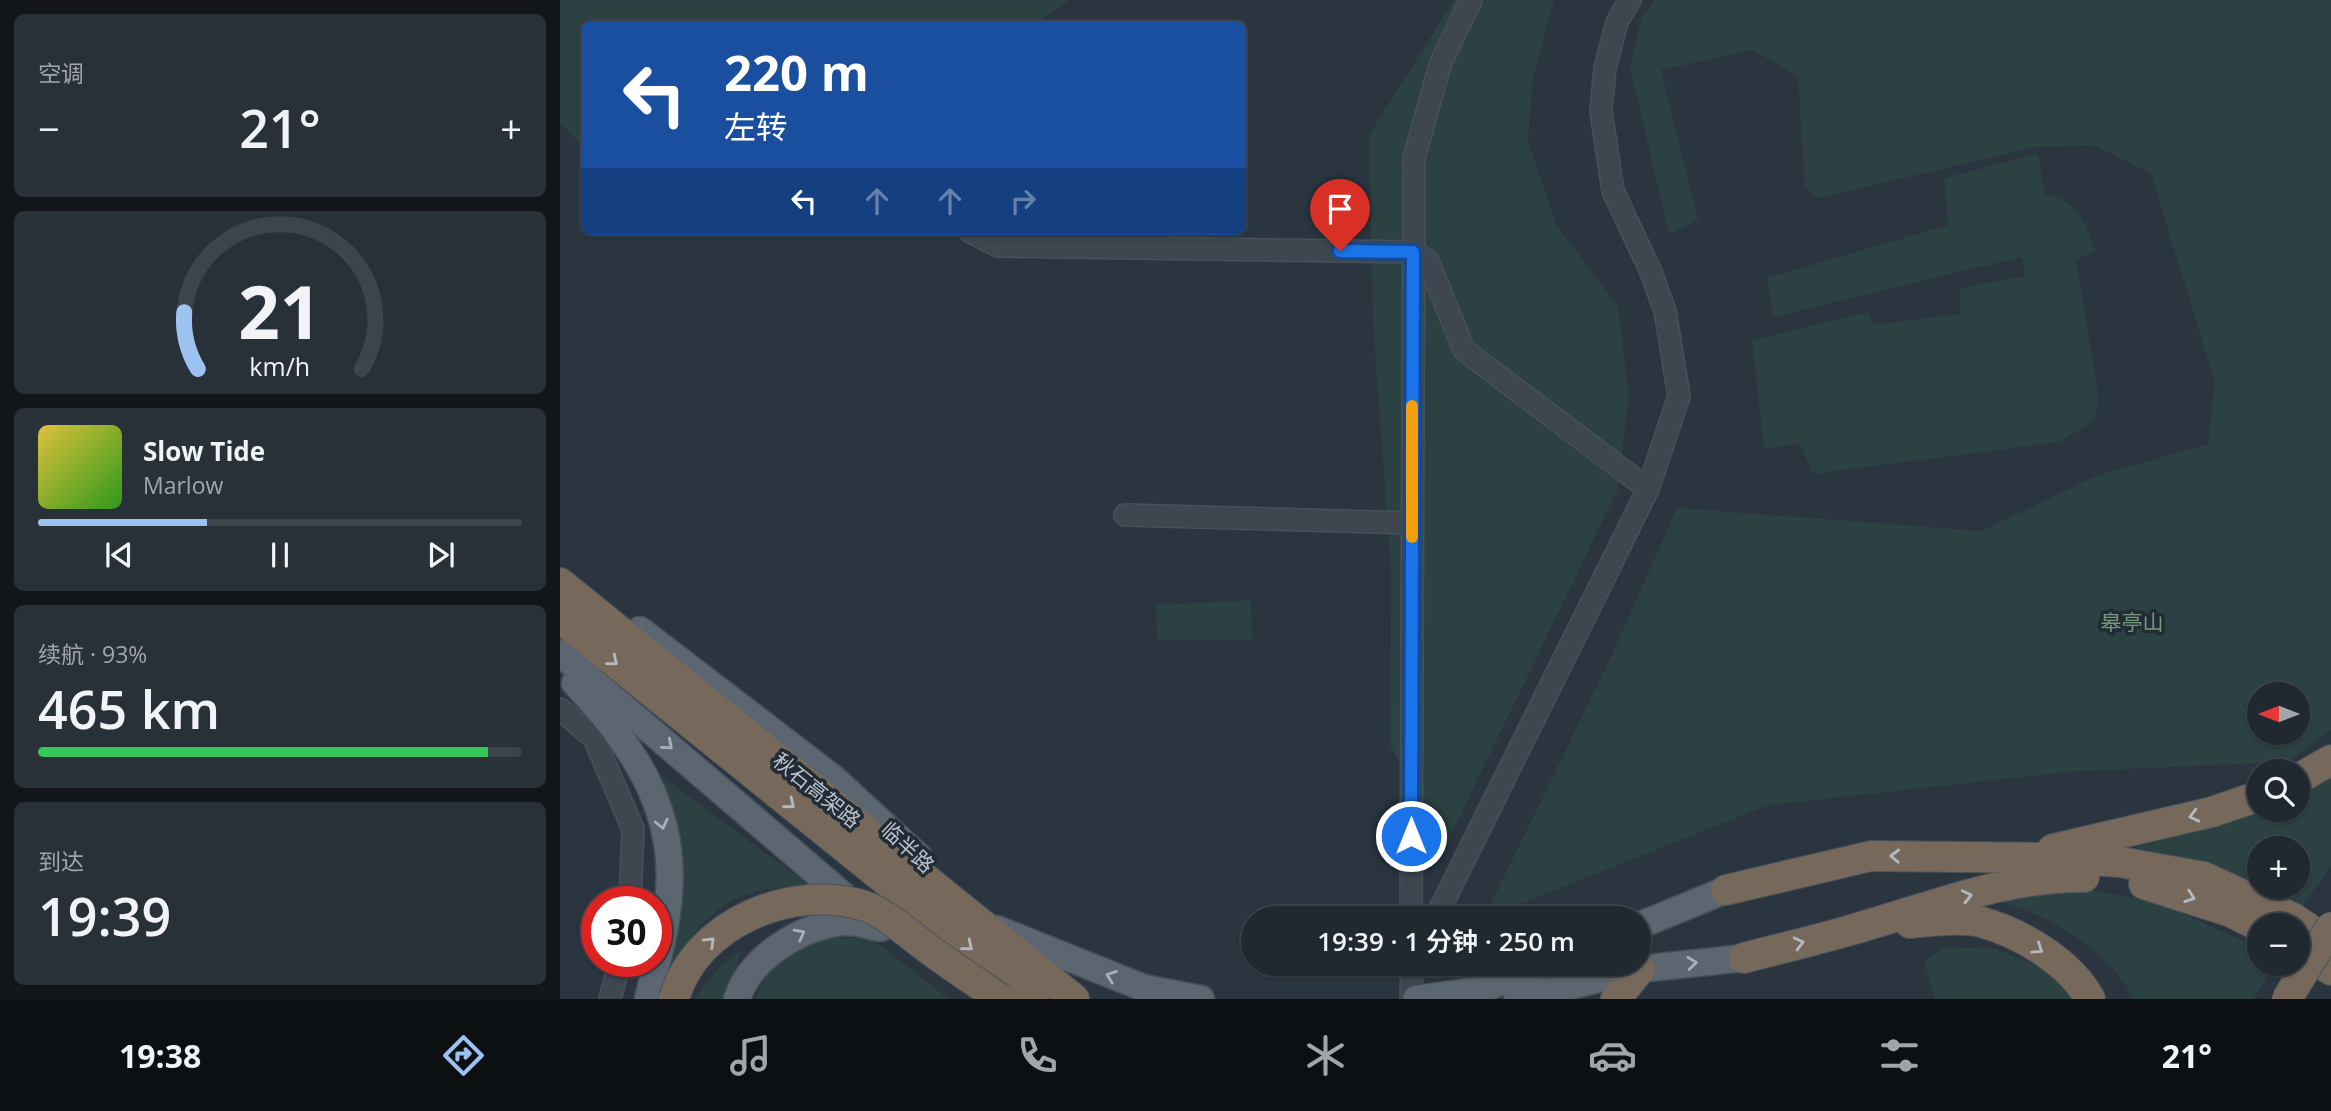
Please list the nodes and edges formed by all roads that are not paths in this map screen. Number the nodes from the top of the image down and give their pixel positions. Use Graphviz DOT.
graph roads {
  1 [pos="1471,0"];
  2 [pos="1630,0"];
  3 [pos="977,235"];
  4 [pos="1413,252"];
  5 [pos="1648,489"];
  6 [pos="1125,515"];
  7 [pos="1412,523"];
  8 [pos="560,568"];
  9 [pos="560,583"];
  10 [pos="560,618"];
  11 [pos="560,653"];
  12 [pos="560,666"];
  13 [pos="560,709"];
  14 [pos="2331,760"];
  15 [pos="2310,772"];
  16 [pos="2247,800"];
  17 [pos="2012,859"];
  18 [pos="631,886"];
  19 [pos="1726,890"];
  20 [pos="1411,906"];
  21 [pos="1441,906"];
  22 [pos="2247,920"];
  23 [pos="1651,921"];
  24 [pos="2331,927"];
  25 [pos="881,928"];
  26 [pos="997,929"];
  27 [pos="1854,929"];
  28 [pos="2331,944"];
  29 [pos="2310,956"];
  30 [pos="1744,958"];
  31 [pos="1651,968"];
  32 [pos="2331,970"];
  33 [pos="1412,976"];
  34 [pos="1517,976"];
  35 [pos="1611,976"];
  36 [pos="1626,976"];
  37 [pos="1634,976"];
  38 [pos="616,977"];
  39 [pos="1483,990"];
  40 [pos="610,999"];
  41 [pos="648,999"];
  42 [pos="674,999"];
  43 [pos="737,999"];
  44 [pos="974,999"];
  45 [pos="1001,999"];
  46 [pos="1033,999"];
  47 [pos="1074,999"];
  48 [pos="1090,999"];
  49 [pos="1200,999"];
  50 [pos="1414,999"];
  51 [pos="1458,999"];
  52 [pos="1517,999"];
  53 [pos="1582,999"];
  54 [pos="1616,999"];
  55 [pos="2090,999"];
  56 [pos="2287,999"];
  1 -- 4 [label="street"];
  2 -- 5 [label="street"];
  3 -- 4 [label="street"];
  4 -- 5 [label="street"];
  4 -- 7 [label="street"];
  5 -- 21 [label="street"];
  6 -- 7 [label="street"];
  7 -- 20 [label="street"];
  8 -- 26 [label="main road, 临半路"];
  9 -- 47 [label="highway, 秋石高架路"];
  10 -- 46 [label="highway, 秋石高架路, one-way"];
  11 -- 25 [label="main road, one-way"];
  12 -- 41 [label="main road, one-way"];
  13 -- 18 [label="street"];
  14 -- 15 [label="highway"];
  16 -- 17 [label="highway, one-way"];
  17 -- 19 [label="highway, one-way"];
  17 -- 28 [label="highway"];
  19 -- 23 [label="main road"];
  27 -- 22 [label="highway, one-way"];
  24 -- 56 [label="highway, bridge"];
  43 -- 25 [label="main road, one-way"];
  25 -- 44 [label="main road"];
  26 -- 48 [label="main road, 临半路"];
  49 -- 26 [label="main road, one-way"];
  30 -- 27 [label="highway, one-way"];
  27 -- 55 [label="highway, one-way"];
  29 -- 32 [label="highway"];
  31 -- 30 [label="main road, one-way"];
  33 -- 50 [label="street"];
  34 -- 39 [label="main road"];
  35 -- 52 [label="main road"];
  36 -- 53 [label="main road"];
  37 -- 54 [label="highway"];
  38 -- 40 [label="street"];
  39 -- 50 [label="main road"];
  39 -- 51 [label="main road"];
  42 -- 45 [label="highway, one-way, bridge"];
}
